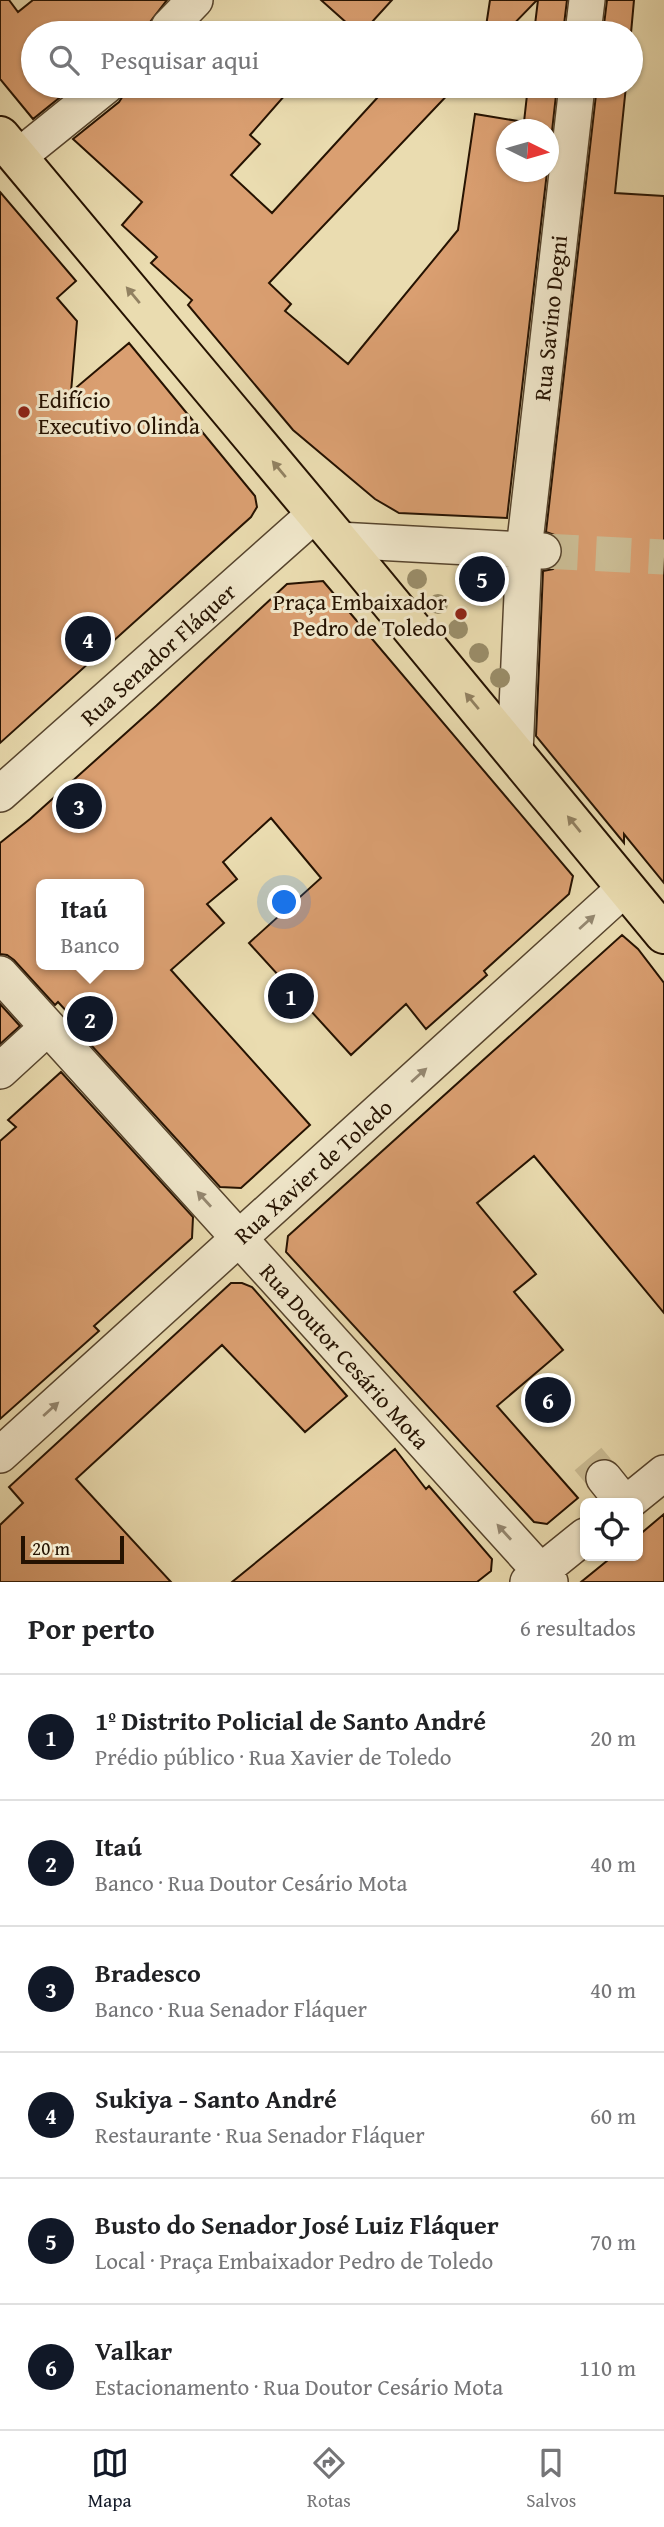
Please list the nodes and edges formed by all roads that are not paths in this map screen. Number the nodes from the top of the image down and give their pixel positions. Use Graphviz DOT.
graph roads {
  1 [pos="195,0"];
  2 [pos="587,0"];
  3 [pos="175,21"];
  4 [pos="584,21"];
  5 [pos="87,98"];
  6 [pos="576,98"];
  7 [pos="9,147"];
  8 [pos="327,527"];
  9 [pos="534,551"];
  10 [pos="515,753"];
  11 [pos="0,794"];
  12 [pos="626,887"];
  13 [pos="664,934"];
  14 [pos="0,974"];
  15 [pos="48,1027"];
  16 [pos="0,1071"];
  17 [pos="239,1238"];
  18 [pos="0,1455"];
  19 [pos="664,1473"];
  20 [pos="618,1495"];
  21 [pos="580,1541"];
  22 [pos="540,1579"];
  1 -- 3 [label="street"];
  2 -- 4 [label="street"];
  5 -- 7 [label="street"];
  6 -- 9 [label="street, Rua Savino Degni"];
  8 -- 7 [label="main road, one-way"];
  8 -- 9 [label="street"];
  10 -- 8 [label="main road, one-way"];
  8 -- 11 [label="street, Rua Senador Fláquer"];
  9 -- 10 [label="street"];
  12 -- 10 [label="main road, one-way"];
  12 -- 13 [label="main road"];
  17 -- 12 [label="street, Rua Xavier de Toledo, one-way"];
  14 -- 15 [label="street, Rua Doutor Cesário Mota"];
  15 -- 16 [label="street"];
  17 -- 15 [label="street, Rua Doutor Cesário Mota, one-way"];
  18 -- 17 [label="street, Rua Xavier de Toledo, one-way"];
  22 -- 17 [label="street, Rua Doutor Cesário Mota, one-way"];
  19 -- 20 [label="street"];
  21 -- 22 [label="street"];
}
